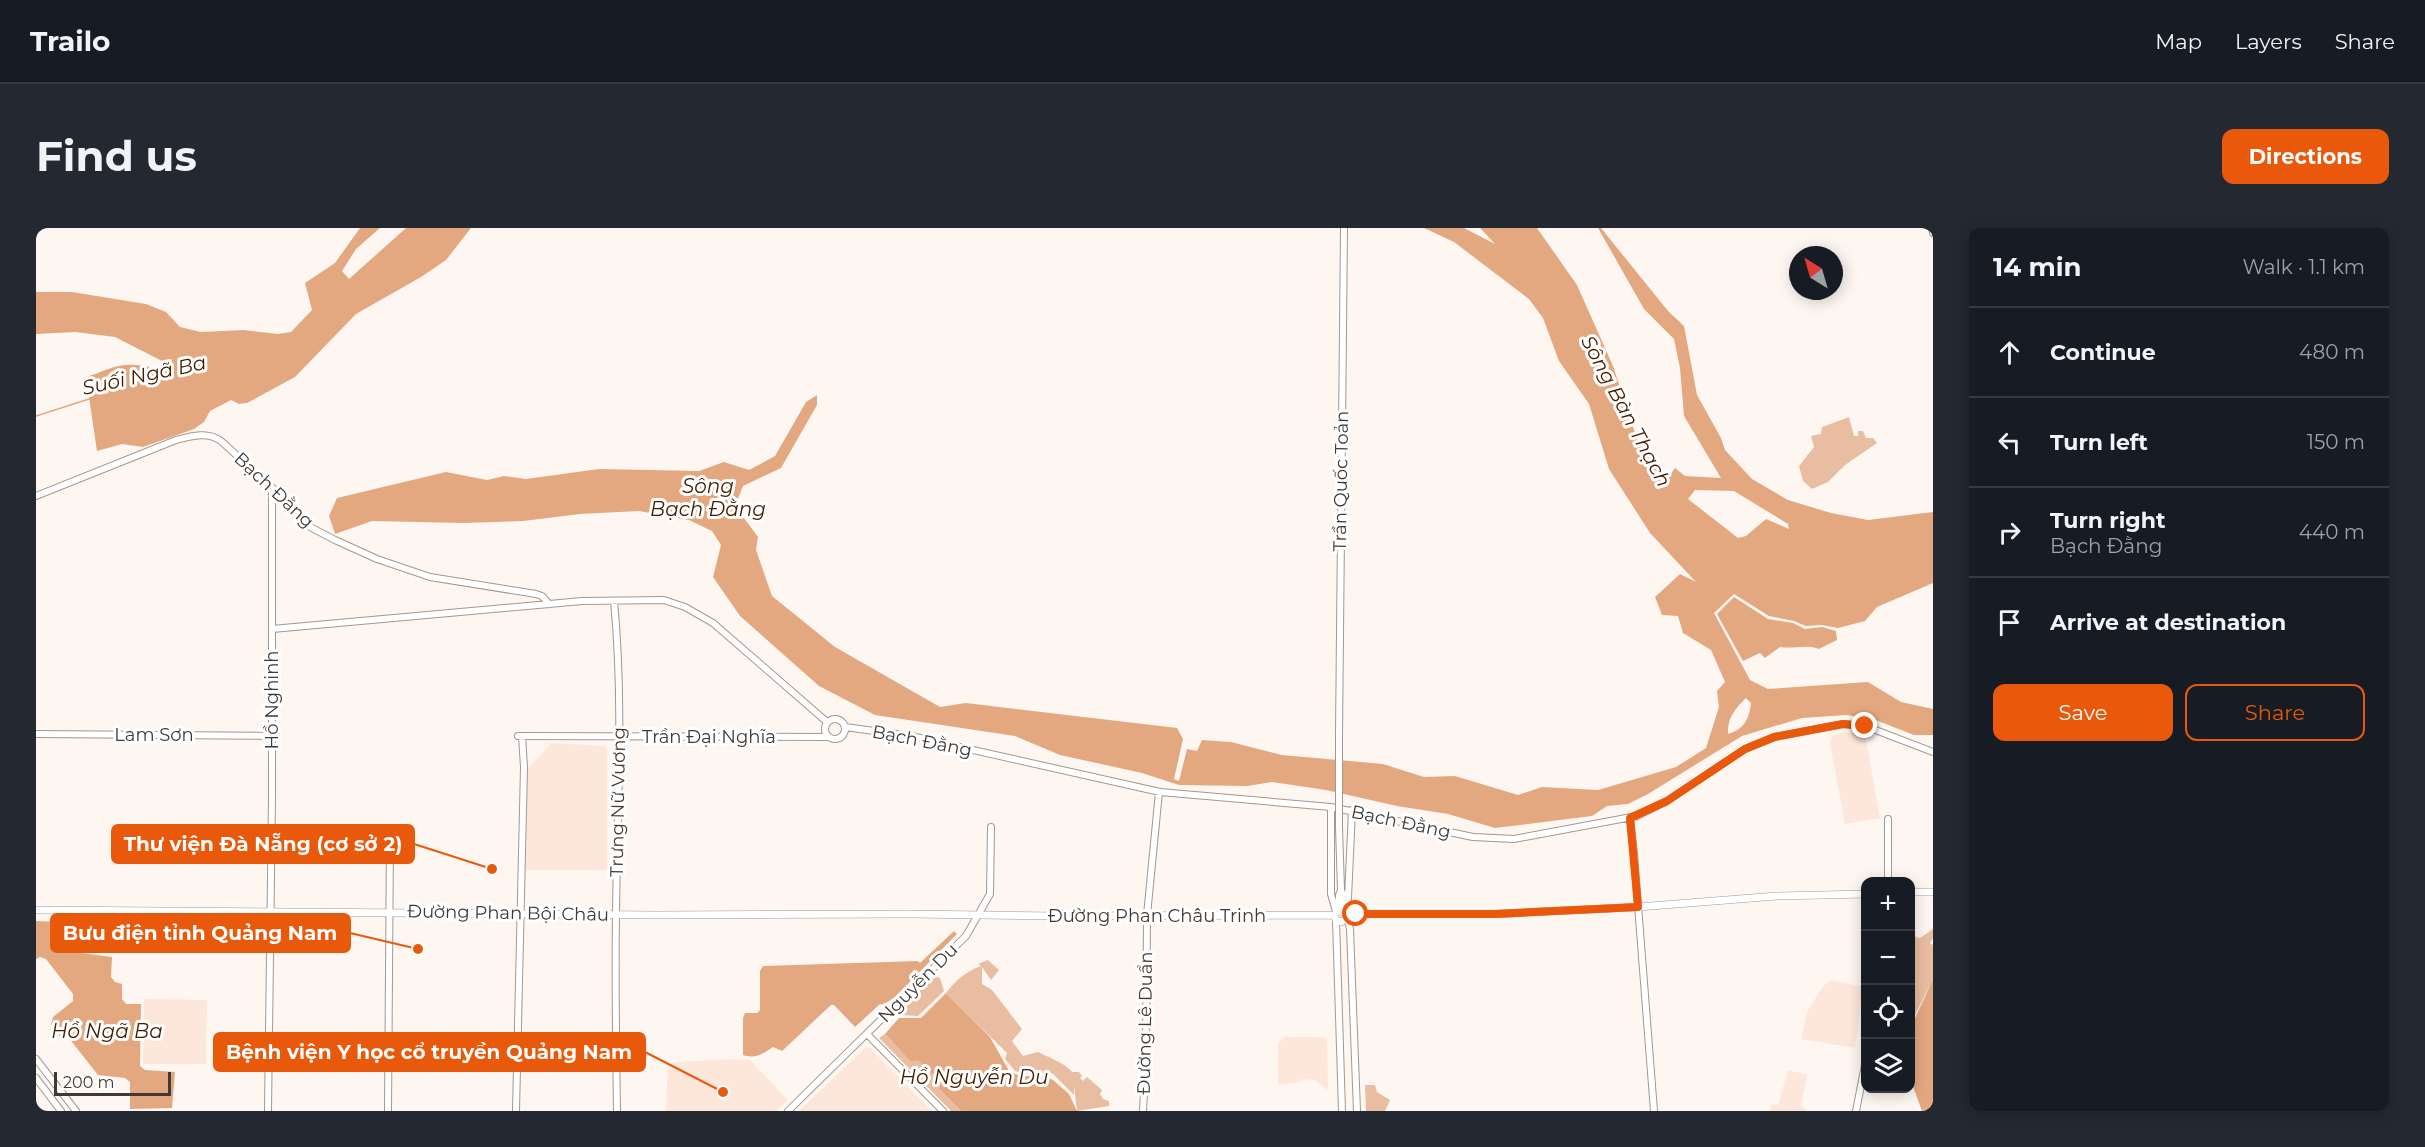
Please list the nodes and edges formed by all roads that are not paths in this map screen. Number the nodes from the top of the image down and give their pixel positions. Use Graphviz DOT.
graph roads {
  1 [pos="1344,228"];
  2 [pos="1932,228"];
  3 [pos="1933,232"];
  4 [pos="272,488"];
  5 [pos="36,496"];
  6 [pos="614,600"];
  7 [pos="549,604"];
  8 [pos="272,629"];
  9 [pos="827,722"];
  10 [pos="845,728"];
  11 [pos="36,734"];
  12 [pos="272,736"];
  13 [pos="618,736"];
  14 [pos="829,737"];
  15 [pos="1933,752"];
  16 [pos="1159,792"];
  17 [pos="1331,807"];
  18 [pos="1352,810"];
  19 [pos="1630,818"];
  20 [pos="1888,819"];
  21 [pos="991,827"];
  22 [pos="390,836"];
  23 [pos="1888,877"];
  24 [pos="1915,892"];
  25 [pos="1933,892"];
  26 [pos="1861,894"];
  27 [pos="1638,907"];
  28 [pos="36,910"];
  29 [pos="389,911"];
  30 [pos="269,912"];
  31 [pos="1341,913"];
  32 [pos="520,914"];
  33 [pos="616,914"];
  34 [pos="980,914"];
  35 [pos="1148,915"];
  36 [pos="867,1034"];
  37 [pos="36,1059"];
  38 [pos="36,1078"];
  39 [pos="1861,1086"];
  40 [pos="61,1111"];
  41 [pos="76,1111"];
  42 [pos="268,1111"];
  43 [pos="388,1111"];
  44 [pos="516,1111"];
  45 [pos="617,1111"];
  46 [pos="788,1111"];
  47 [pos="943,1111"];
  48 [pos="1143,1111"];
  49 [pos="1342,1111"];
  50 [pos="1357,1111"];
  51 [pos="1654,1111"];
  52 [pos="1856,1111"];
  1 -- 31 [label="street, Trần Quốc Toản, bridge"];
  2 -- 3 [label="street"];
  4 -- 5 [label="street, Bạch Đằng"];
  4 -- 7 [label="street, Bạch Đằng"];
  4 -- 8 [label="street, Hồ Nghinh"];
  6 -- 7 [label="street"];
  6 -- 9 [label="street"];
  6 -- 13 [label="street, Trưng Nữ Vương"];
  7 -- 8 [label="street"];
  8 -- 12 [label="street, Hồ Nghinh"];
  9 -- 10 [label="street"];
  9 -- 14 [label="street"];
  10 -- 14 [label="street"];
  10 -- 16 [label="street, Bạch Đằng"];
  11 -- 12 [label="street, Lam Sơn"];
  12 -- 30 [label="street, Hồ Nghinh"];
  13 -- 14 [label="street, Trần Đại Nghĩa"];
  13 -- 32 [label="street, Trần Đại Nghĩa"];
  13 -- 33 [label="street, Trưng Nữ Vương"];
  15 -- 19 [label="street, Bạch Đằng"];
  16 -- 17 [label="street, Bạch Đằng"];
  16 -- 35 [label="street, Đường Lê Duẩn"];
  17 -- 18 [label="street, Bạch Đằng"];
  17 -- 31 [label="street"];
  18 -- 19 [label="street, Bạch Đằng"];
  18 -- 31 [label="street"];
  19 -- 27 [label="street"];
  20 -- 23 [label="street"];
  21 -- 34 [label="street, Nguyễn Du"];
  22 -- 29 [label="street"];
  24 -- 25 [label="main road"];
  26 -- 27 [label="main road, Đường Phan Châu Trinh"];
  27 -- 31 [label="main road, Đường Phan Châu Trinh"];
  27 -- 51 [label="street"];
  28 -- 30 [label="main road, Đường Phan Bội Châu"];
  29 -- 30 [label="main road, Đường Phan Bội Châu"];
  29 -- 32 [label="main road, Đường Phan Bội Châu"];
  29 -- 43 [label="street"];
  30 -- 42 [label="street, Hồ Nghinh"];
  31 -- 35 [label="main road, Đường Phan Châu Trinh"];
  31 -- 49 [label="street"];
  31 -- 50 [label="street"];
  32 -- 33 [label="main road, Đường Phan Bội Châu"];
  32 -- 44 [label="street"];
  33 -- 34 [label="main road, Đường Phan Bội Châu"];
  33 -- 45 [label="street, Trưng Nữ Vương"];
  34 -- 35 [label="main road, Đường Phan Châu Trinh"];
  34 -- 36 [label="street, Nguyễn Du"];
  35 -- 48 [label="street, Đường Lê Duẩn"];
  36 -- 46 [label="street, Nguyễn Du"];
  36 -- 47 [label="street"];
  37 -- 41 [label="street"];
  38 -- 40 [label="street"];
  39 -- 52 [label="street"];
}
